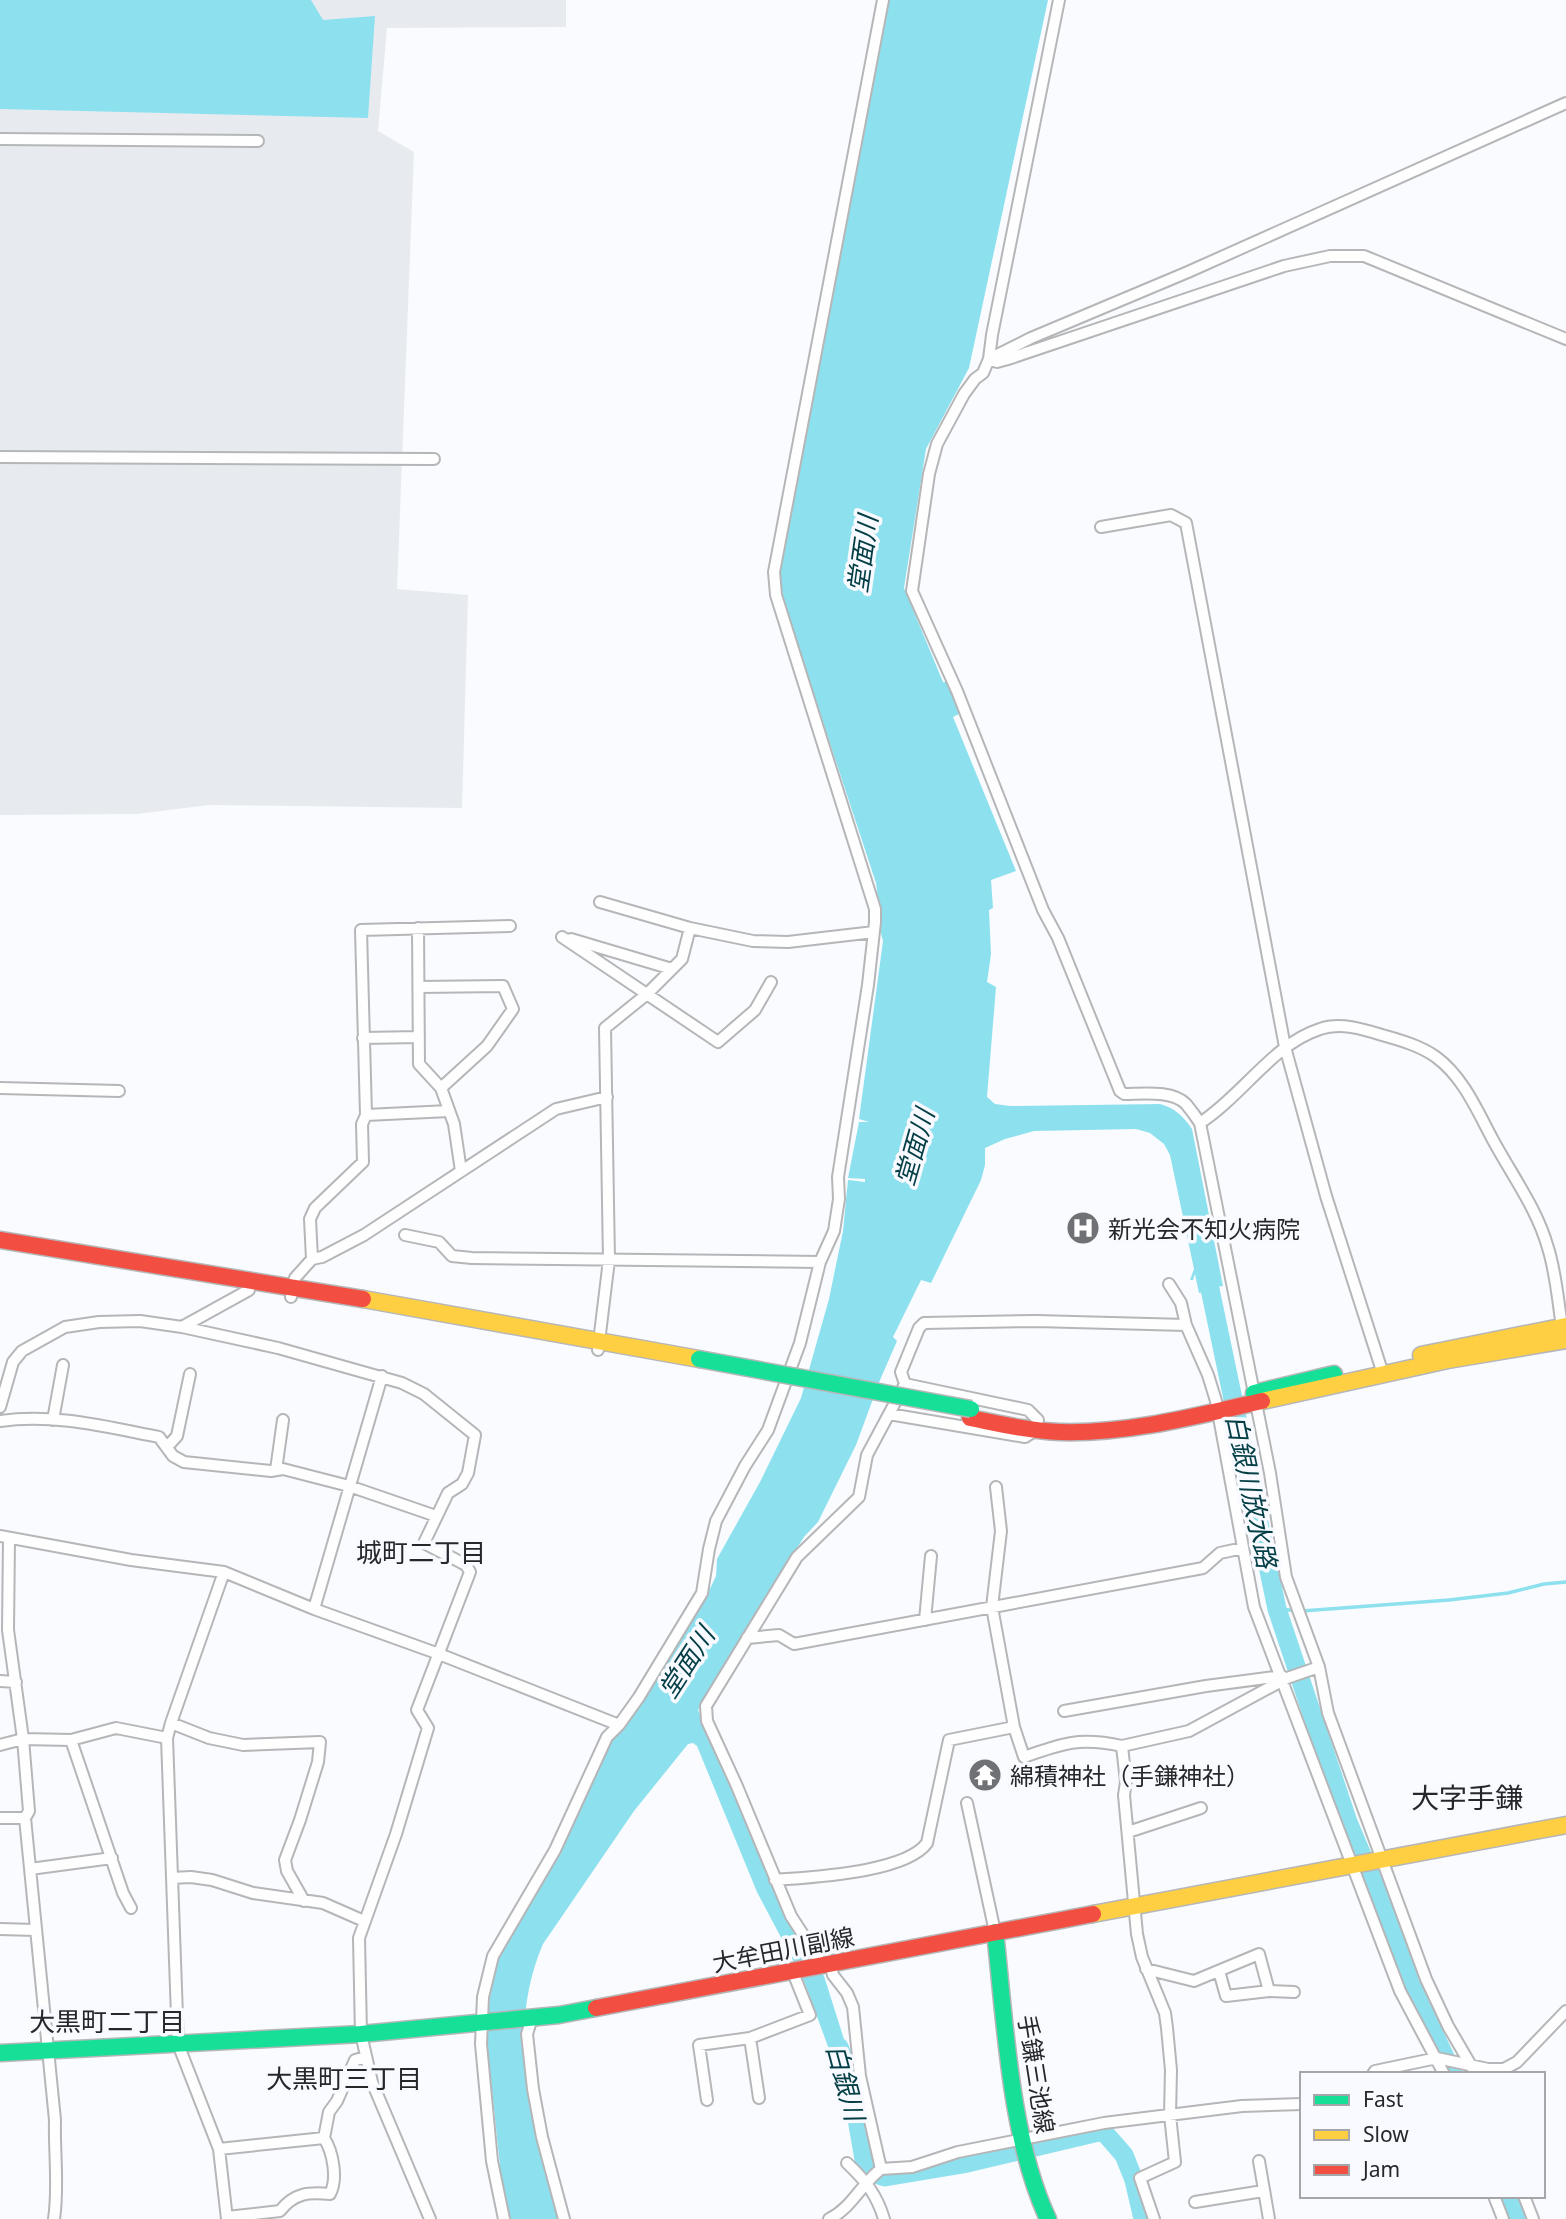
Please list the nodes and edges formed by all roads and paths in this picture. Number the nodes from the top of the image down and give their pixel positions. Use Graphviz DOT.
graph roads {
  1 [pos="883,0"];
  2 [pos="1059,0"];
  3 [pos="1566,103"];
  4 [pos="0,139"];
  5 [pos="258,141"];
  6 [pos="1566,340"];
  7 [pos="989,359"];
  8 [pos="0,457"];
  9 [pos="434,459"];
  10 [pos="1101,527"];
  11 [pos="600,902"];
  12 [pos="510,926"];
  13 [pos="418,928"];
  14 [pos="690,928"];
  15 [pos="874,932"];
  16 [pos="672,970"];
  17 [pos="772,982"];
  18 [pos="419,987"];
  19 [pos="647,994"];
  20 [pos="419,1037"];
  21 [pos="363,1038"];
  22 [pos="1285,1047"];
  23 [pos="0,1088"];
  24 [pos="441,1088"];
  25 [pos="119,1091"];
  26 [pos="607,1097"];
  27 [pos="449,1111"];
  28 [pos="366,1115"];
  29 [pos="1200,1123"];
  30 [pos="461,1171"];
  31 [pos="405,1235"];
  32 [pos="0,1241"];
  33 [pos="0,1250"];
  34 [pos="312,1259"];
  35 [pos="609,1260"];
  36 [pos="820,1262"];
  37 [pos="1561,1282"];
  38 [pos="1169,1284"];
  39 [pos="249,1285"];
  40 [pos="292,1292"];
  41 [pos="1186,1325"];
  42 [pos="181,1327"];
  43 [pos="1565,1331"];
  44 [pos="599,1346"];
  45 [pos="63,1365"];
  46 [pos="1381,1369"];
  47 [pos="190,1374"];
  48 [pos="382,1376"];
  49 [pos="905,1384"];
  50 [pos="1255,1397"];
  51 [pos="1216,1406"];
  52 [pos="0,1408"];
  53 [pos="889,1414"];
  54 [pos="53,1420"];
  55 [pos="283,1420"];
  56 [pos="0,1421"];
  57 [pos="1038,1425"];
  58 [pos="167,1447"];
  59 [pos="276,1470"];
  60 [pos="349,1486"];
  61 [pos="996,1487"];
  62 [pos="436,1516"];
  63 [pos="5,1537"];
  64 [pos="1243,1548"];
  65 [pos="931,1556"];
  66 [pos="224,1572"];
  67 [pos="992,1607"];
  68 [pos="314,1609"];
  69 [pos="925,1620"];
  70 [pos="4,1630"];
  71 [pos="747,1638"];
  72 [pos="439,1654"];
  73 [pos="1316,1668"];
  74 [pos="1284,1678"];
  75 [pos="0,1681"];
  76 [pos="16,1682"];
  77 [pos="1064,1711"];
  78 [pos="170,1723"];
  79 [pos="619,1724"];
  80 [pos="1014,1727"];
  81 [pos="167,1738"];
  82 [pos="23,1739"];
  83 [pos="71,1740"];
  84 [pos="0,1745"];
  85 [pos="1122,1746"];
  86 [pos="967,1803"];
  87 [pos="1201,1808"];
  88 [pos="0,1818"];
  89 [pos="25,1818"];
  90 [pos="1566,1825"];
  91 [pos="1128,1832"];
  92 [pos="112,1858"];
  93 [pos="1381,1860"];
  94 [pos="1354,1865"];
  95 [pos="30,1869"];
  96 [pos="172,1878"];
  97 [pos="775,1880"];
  98 [pos="304,1901"];
  99 [pos="1135,1906"];
  100 [pos="131,1908"];
  101 [pos="364,1921"];
  102 [pos="0,1929"];
  103 [pos="35,1930"];
  104 [pos="995,1932"];
  105 [pos="826,1963"];
  106 [pos="1146,1969"];
  107 [pos="792,1970"];
  108 [pos="1219,1971"];
  109 [pos="1269,1990"];
  110 [pos="1294,1992"];
  111 [pos="1566,2011"];
  112 [pos="527,2019"];
  113 [pos="483,2022"];
  114 [pos="361,2034"];
  115 [pos="750,2038"];
  116 [pos="178,2044"];
  117 [pos="49,2050"];
  118 [pos="0,2053"];
  119 [pos="366,2057"];
  120 [pos="1437,2059"];
  121 [pos="1474,2069"];
  122 [pos="1374,2072"];
  123 [pos="1443,2072"];
  124 [pos="759,2098"];
  125 [pos="707,2100"];
  126 [pos="1300,2104"];
  127 [pos="1170,2115"];
  128 [pos="324,2138"];
  129 [pos="1026,2148"];
  130 [pos="219,2149"];
  131 [pos="1259,2161"];
  132 [pos="847,2163"];
  133 [pos="881,2169"];
  134 [pos="866,2182"];
  135 [pos="1263,2191"];
  136 [pos="1495,2198"];
  137 [pos="1525,2198"];
  138 [pos="1195,2202"];
  139 [pos="847,2214"];
  140 [pos="227,2218"];
  141 [pos="54,2219"];
  142 [pos="430,2219"];
  143 [pos="504,2219"];
  144 [pos="564,2219"];
  145 [pos="829,2219"];
  146 [pos="884,2219"];
  147 [pos="1048,2219"];
  148 [pos="1154,2219"];
  149 [pos="1269,2219"];
  150 [pos="1503,2219"];
  151 [pos="1533,2219"];
  1 -- 15 [label="street"];
  2 -- 7 [label="street"];
  3 -- 7 [label="street"];
  4 -- 5 [label="street"];
  6 -- 7 [label="street"];
  7 -- 29 [label="street"];
  8 -- 9 [label="street"];
  10 -- 22 [label="street"];
  11 -- 14 [label="street"];
  12 -- 13 [label="street"];
  13 -- 18 [label="street"];
  13 -- 21 [label="street"];
  14 -- 15 [label="street"];
  14 -- 16 [label="street"];
  15 -- 36 [label="street"];
  16 -- 19 [label="street"];
  16 -- 19 [label="street"];
  17 -- 19 [label="street"];
  18 -- 20 [label="street"];
  18 -- 24 [label="street"];
  19 -- 26 [label="street"];
  20 -- 21 [label="street"];
  20 -- 24 [label="street"];
  21 -- 28 [label="street"];
  22 -- 29 [label="street"];
  22 -- 37 [label="street"];
  22 -- 46 [label="street"];
  23 -- 25 [label="street"];
  24 -- 27 [label="street"];
  26 -- 30 [label="street"];
  26 -- 35 [label="street"];
  27 -- 28 [label="street"];
  27 -- 30 [label="street"];
  28 -- 34 [label="street"];
  29 -- 50 [label="street"];
  30 -- 34 [label="street"];
  31 -- 35 [label="street"];
  32 -- 39 [label="street"];
  33 -- 39 [label="street"];
  34 -- 40 [label="street"];
  35 -- 36 [label="street"];
  35 -- 44 [label="street"];
  36 -- 79 [label="street"];
  37 -- 43 [label="street"];
  38 -- 41 [label="street"];
  39 -- 40 [label="street"];
  39 -- 42 [label="street"];
  40 -- 44 [label="street"];
  41 -- 49 [label="street"];
  41 -- 51 [label="street"];
  42 -- 48 [label="street"];
  42 -- 52 [label="street"];
  43 -- 46 [label="street"];
  44 -- 57 [label="street"];
  45 -- 54 [label="street"];
  46 -- 50 [label="street"];
  47 -- 58 [label="street"];
  48 -- 60 [label="street"];
  48 -- 62 [label="street"];
  49 -- 53 [label="street"];
  49 -- 57 [label="street"];
  50 -- 51 [label="street"];
  50 -- 73 [label="street"];
  51 -- 57 [label="street"];
  51 -- 64 [label="street"];
  53 -- 57 [label="street"];
  53 -- 71 [label="street"];
  54 -- 56 [label="street"];
  54 -- 58 [label="street"];
  55 -- 59 [label="street"];
  58 -- 59 [label="street"];
  59 -- 60 [label="street"];
  60 -- 62 [label="street"];
  60 -- 68 [label="street"];
  61 -- 67 [label="street"];
  62 -- 72 [label="street"];
  63 -- 66 [label="street"];
  63 -- 70 [label="street"];
  64 -- 67 [label="street"];
  64 -- 74 [label="street"];
  65 -- 69 [label="street"];
  66 -- 68 [label="street"];
  66 -- 78 [label="street"];
  67 -- 69 [label="street"];
  67 -- 80 [label="street"];
  68 -- 72 [label="street"];
  69 -- 71 [label="street"];
  70 -- 76 [label="street"];
  71 -- 97 [label="street"];
  72 -- 79 [label="street"];
  72 -- 101 [label="street"];
  73 -- 74 [label="street"];
  73 -- 93 [label="street"];
  74 -- 77 [label="street"];
  74 -- 85 [label="street"];
  74 -- 94 [label="street"];
  75 -- 76 [label="street"];
  76 -- 82 [label="street"];
  78 -- 81 [label="street"];
  78 -- 98 [label="street"];
  79 -- 113 [label="street"];
  80 -- 85 [label="street"];
  80 -- 97 [label="street"];
  81 -- 83 [label="street"];
  81 -- 96 [label="street"];
  82 -- 83 [label="street"];
  82 -- 84 [label="street"];
  82 -- 89 [label="street"];
  83 -- 92 [label="street"];
  85 -- 91 [label="street"];
  86 -- 104 [label="street"];
  87 -- 91 [label="street"];
  88 -- 89 [label="street"];
  89 -- 95 [label="street"];
  90 -- 93 [label="street, 大牟田川副線"];
  91 -- 99 [label="street"];
  92 -- 95 [label="street"];
  92 -- 100 [label="street"];
  93 -- 94 [label="street, 大牟田川副線"];
  93 -- 121 [label="street"];
  94 -- 99 [label="street, 大牟田川副線"];
  94 -- 120 [label="street"];
  95 -- 103 [label="street"];
  96 -- 98 [label="street"];
  96 -- 116 [label="street"];
  97 -- 105 [label="street"];
  98 -- 101 [label="street"];
  99 -- 104 [label="street, 大牟田川副線"];
  99 -- 106 [label="street"];
  101 -- 114 [label="street"];
  102 -- 103 [label="street"];
  103 -- 117 [label="street"];
  104 -- 105 [label="street, 大牟田川副線"];
  104 -- 129 [label="street, 手鎌三池線"];
  105 -- 107 [label="street, 大牟田川副線"];
  105 -- 133 [label="street"];
  106 -- 108 [label="street"];
  106 -- 127 [label="street"];
  107 -- 112 [label="street, 大牟田川副線"];
  107 -- 115 [label="street"];
  108 -- 109 [label="street"];
  108 -- 109 [label="street"];
  109 -- 110 [label="street"];
  111 -- 121 [label="street"];
  112 -- 113 [label="street, 大牟田川副線"];
  112 -- 144 [label="street"];
  113 -- 114 [label="street, 大牟田川副線"];
  113 -- 143 [label="street"];
  114 -- 116 [label="street, 大牟田川副線"];
  114 -- 119 [label="street"];
  115 -- 124 [label="street"];
  115 -- 125 [label="street"];
  116 -- 117 [label="street, 大牟田川副線"];
  116 -- 130 [label="street"];
  117 -- 118 [label="street, 大牟田川副線"];
  117 -- 141 [label="street"];
  119 -- 128 [label="street"];
  119 -- 142 [label="street"];
  120 -- 121 [label="street"];
  120 -- 122 [label="street"];
  120 -- 123 [label="street"];
  126 -- 127 [label="street"];
  127 -- 129 [label="street"];
  127 -- 148 [label="street"];
  128 -- 130 [label="street"];
  128 -- 140 [label="street"];
  129 -- 133 [label="street"];
  129 -- 147 [label="street, 手鎌三池線"];
  130 -- 140 [label="street"];
  131 -- 135 [label="street"];
  132 -- 134 [label="street"];
  133 -- 134 [label="street"];
  134 -- 139 [label="street"];
  134 -- 146 [label="street"];
  135 -- 138 [label="street"];
  135 -- 149 [label="street"];
  136 -- 150 [label="street"];
  137 -- 151 [label="street"];
  139 -- 145 [label="street"];
}
